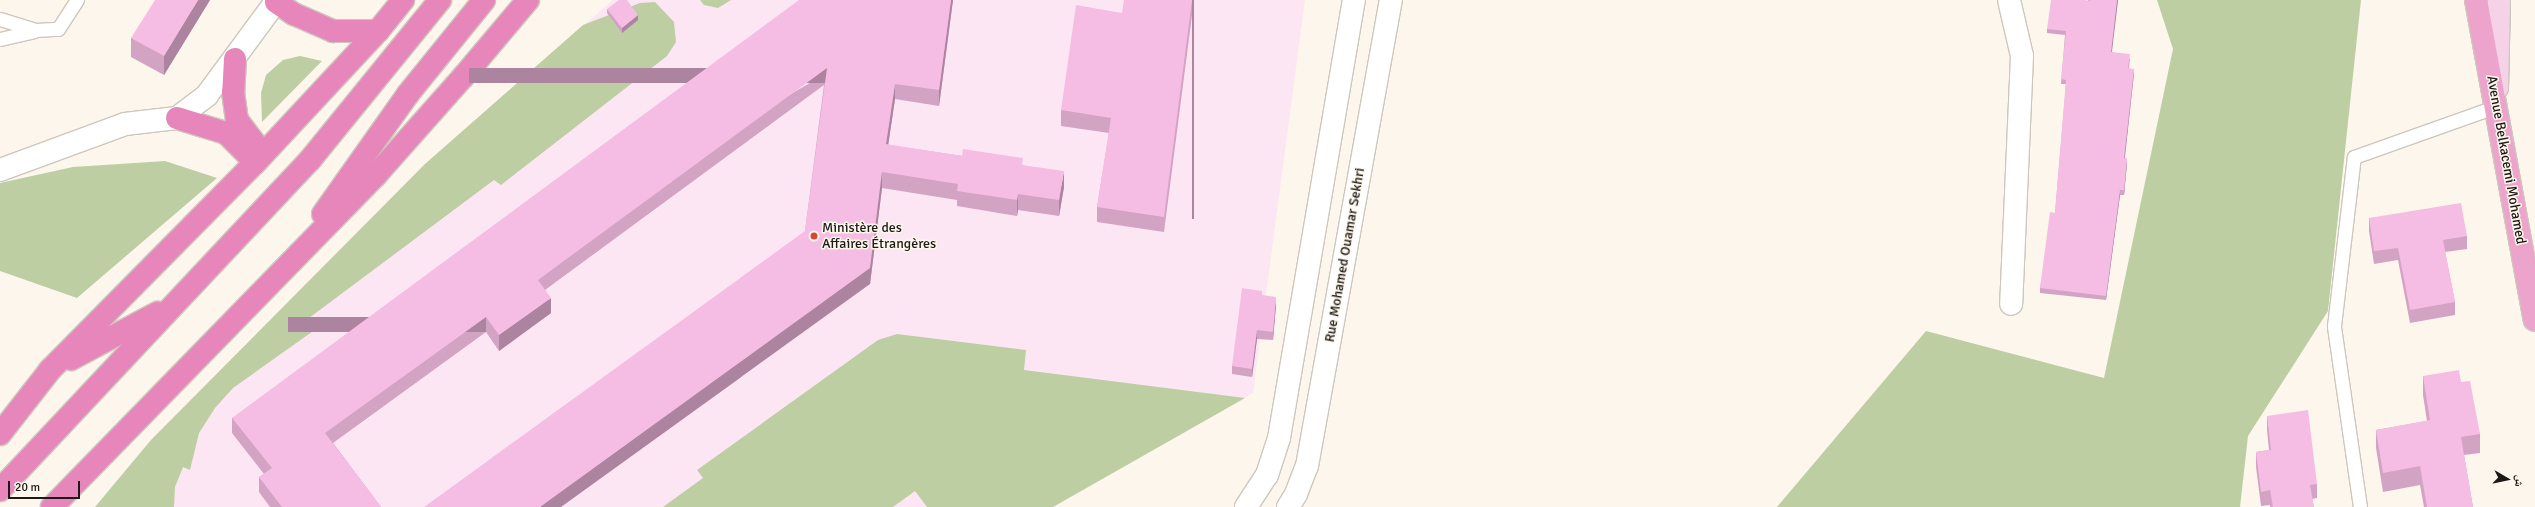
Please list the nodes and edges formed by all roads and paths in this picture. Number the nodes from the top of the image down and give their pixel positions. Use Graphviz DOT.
graph roads {
  1 [pos="77,0"];
  2 [pos="403,0"];
  3 [pos="440,0"];
  4 [pos="484,0"];
  5 [pos="528,0"];
  6 [pos="1354,0"];
  7 [pos="1391,0"];
  8 [pos="2009,0"];
  9 [pos="2476,0"];
  10 [pos="2500,0"];
  11 [pos="276,1"];
  12 [pos="0,20"];
  13 [pos="36,30"];
  14 [pos="378,31"];
  15 [pos="0,39"];
  16 [pos="235,59"];
  17 [pos="2497,106"];
  18 [pos="177,118"];
  19 [pos="259,159"];
  20 [pos="0,170"];
  21 [pos="282,271"];
  22 [pos="172,304"];
  23 [pos="2011,304"];
  24 [pos="2535,320"];
  25 [pos="50,370"];
  26 [pos="0,410"];
  27 [pos="0,434"];
  28 [pos="0,490"];
  29 [pos="52,507"];
  30 [pos="1246,507"];
  31 [pos="1288,507"];
  32 [pos="2360,507"];
  1 -- 13 [label="lane"];
  2 -- 14 [label="highway"];
  3 -- 22 [label="highway"];
  4 -- 21 [label="highway"];
  5 -- 21 [label="highway"];
  6 -- 30 [label="street"];
  7 -- 31 [label="street, Rue Mohamed Ouamar Sekhri"];
  8 -- 23 [label="street"];
  9 -- 17 [label="main road, Avenue Belkacemi Mohamed"];
  10 -- 17 [label="main road"];
  11 -- 14 [label="highway"];
  11 -- 16 [label="street"];
  12 -- 13 [label="lane"];
  13 -- 15 [label="lane"];
  14 -- 19 [label="highway"];
  16 -- 18 [label="street"];
  16 -- 19 [label="highway"];
  17 -- 24 [label="main road, Avenue Belkacemi Mohamed"];
  17 -- 32 [label="lane"];
  18 -- 19 [label="highway"];
  18 -- 20 [label="street"];
  19 -- 25 [label="highway"];
  21 -- 29 [label="highway"];
  22 -- 25 [label="highway"];
  22 -- 28 [label="highway"];
  25 -- 26 [label="highway"];
  25 -- 27 [label="highway"];
}
